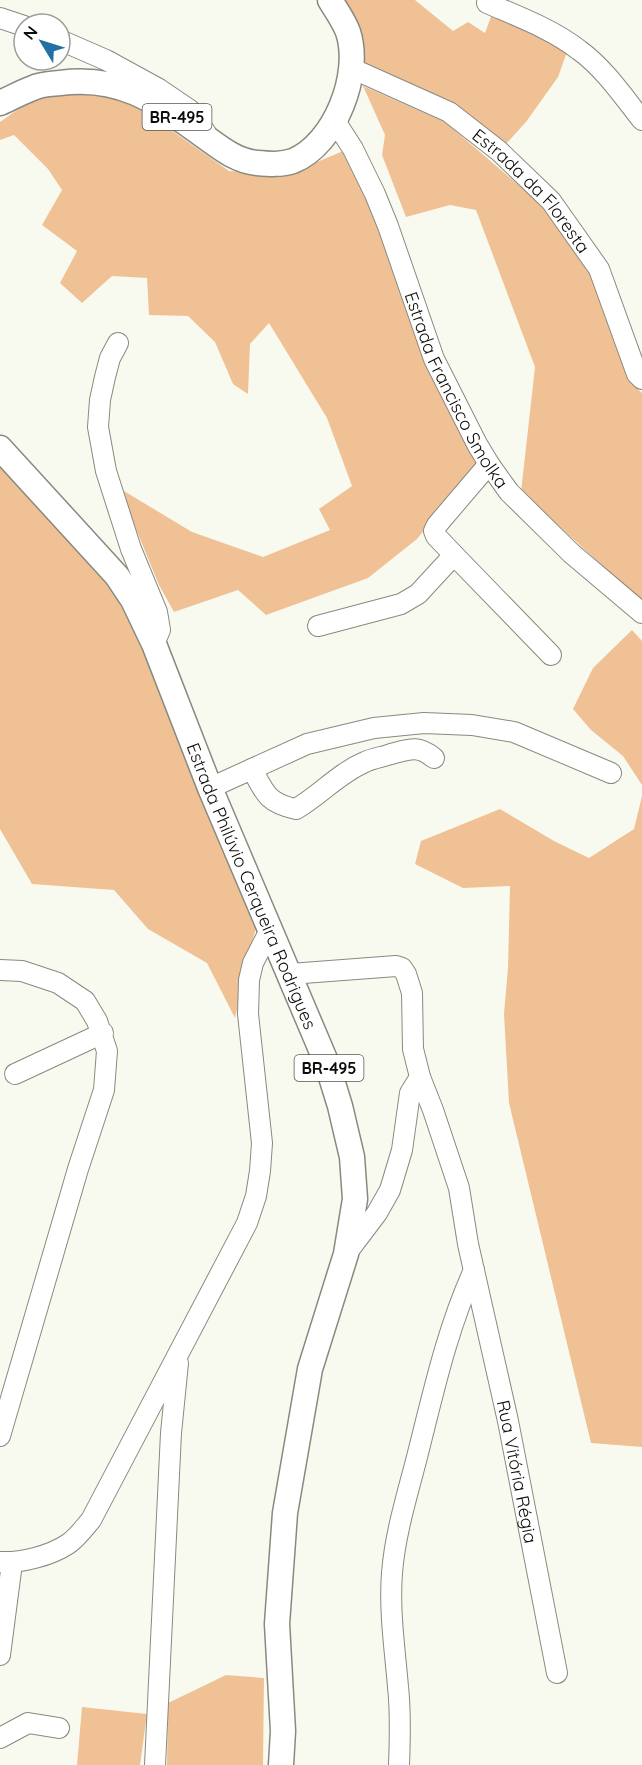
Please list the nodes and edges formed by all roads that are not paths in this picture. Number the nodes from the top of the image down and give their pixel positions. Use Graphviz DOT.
graph roads {
  1 [pos="330,0"];
  2 [pos="487,3"];
  3 [pos="72,45"];
  4 [pos="351,68"];
  5 [pos="0,103"];
  6 [pos="642,120"];
  7 [pos="335,121"];
  8 [pos="212,142"];
  9 [pos="118,343"];
  10 [pos="640,374"];
  11 [pos="0,448"];
  12 [pos="489,464"];
  13 [pos="454,555"];
  14 [pos="642,613"];
  15 [pos="318,626"];
  16 [pos="154,644"];
  17 [pos="551,655"];
  18 [pos="434,758"];
  19 [pos="252,769"];
  20 [pos="611,773"];
  21 [pos="210,788"];
  22 [pos="270,930"];
  23 [pos="0,970"];
  24 [pos="290,974"];
  25 [pos="103,1034"];
  26 [pos="15,1074"];
  27 [pos="420,1077"];
  28 [pos="346,1254"];
  29 [pos="474,1270"];
  30 [pos="179,1352"];
  31 [pos="4,1406"];
  32 [pos="0,1436"];
  33 [pos="6,1563"];
  34 [pos="0,1655"];
  35 [pos="557,1673"];
  36 [pos="59,1728"];
  37 [pos="0,1738"];
  38 [pos="155,1765"];
  39 [pos="281,1765"];
  40 [pos="399,1765"];
  1 -- 4 [label="main road, BR-495"];
  2 -- 6 [label="street"];
  3 -- 8 [label="street"];
  4 -- 7 [label="main road, BR-495"];
  4 -- 10 [label="street, Estrada da Floresta"];
  5 -- 8 [label="main road, BR-495"];
  7 -- 8 [label="main road, BR-495"];
  7 -- 12 [label="street, Estrada Francisco Smolka"];
  9 -- 16 [label="street"];
  11 -- 16 [label="main road, Estrada Philúvio Cerqueira Rodrigues / BR-495"];
  12 -- 13 [label="street"];
  12 -- 14 [label="street, Estrada Francisco Smolka"];
  13 -- 15 [label="street"];
  13 -- 17 [label="street"];
  16 -- 21 [label="main road, Estrada Philúvio Cerqueira Rodrigues / BR-495"];
  18 -- 19 [label="street"];
  19 -- 20 [label="street"];
  19 -- 21 [label="street"];
  21 -- 22 [label="main road, Estrada Philúvio Cerqueira Rodrigues / BR-495"];
  22 -- 24 [label="main road, Estrada Philúvio Cerqueira Rodrigues / BR-495"];
  22 -- 30 [label="street"];
  23 -- 25 [label="street"];
  24 -- 27 [label="street, Rua Vitória Régia"];
  24 -- 28 [label="main road, Estrada Philúvio Cerqueira Rodrigues / BR-495"];
  25 -- 26 [label="street"];
  25 -- 31 [label="street"];
  27 -- 28 [label="street"];
  27 -- 29 [label="street, Rua Vitória Régia"];
  28 -- 39 [label="main road, Estrada Philúvio Cerqueira Rodrigues / BR-495"];
  29 -- 35 [label="street, Rua Vitória Régia"];
  29 -- 40 [label="street"];
  30 -- 33 [label="street"];
  30 -- 38 [label="street"];
  31 -- 32 [label="street"];
  33 -- 34 [label="street"];
  36 -- 37 [label="street"];
}
